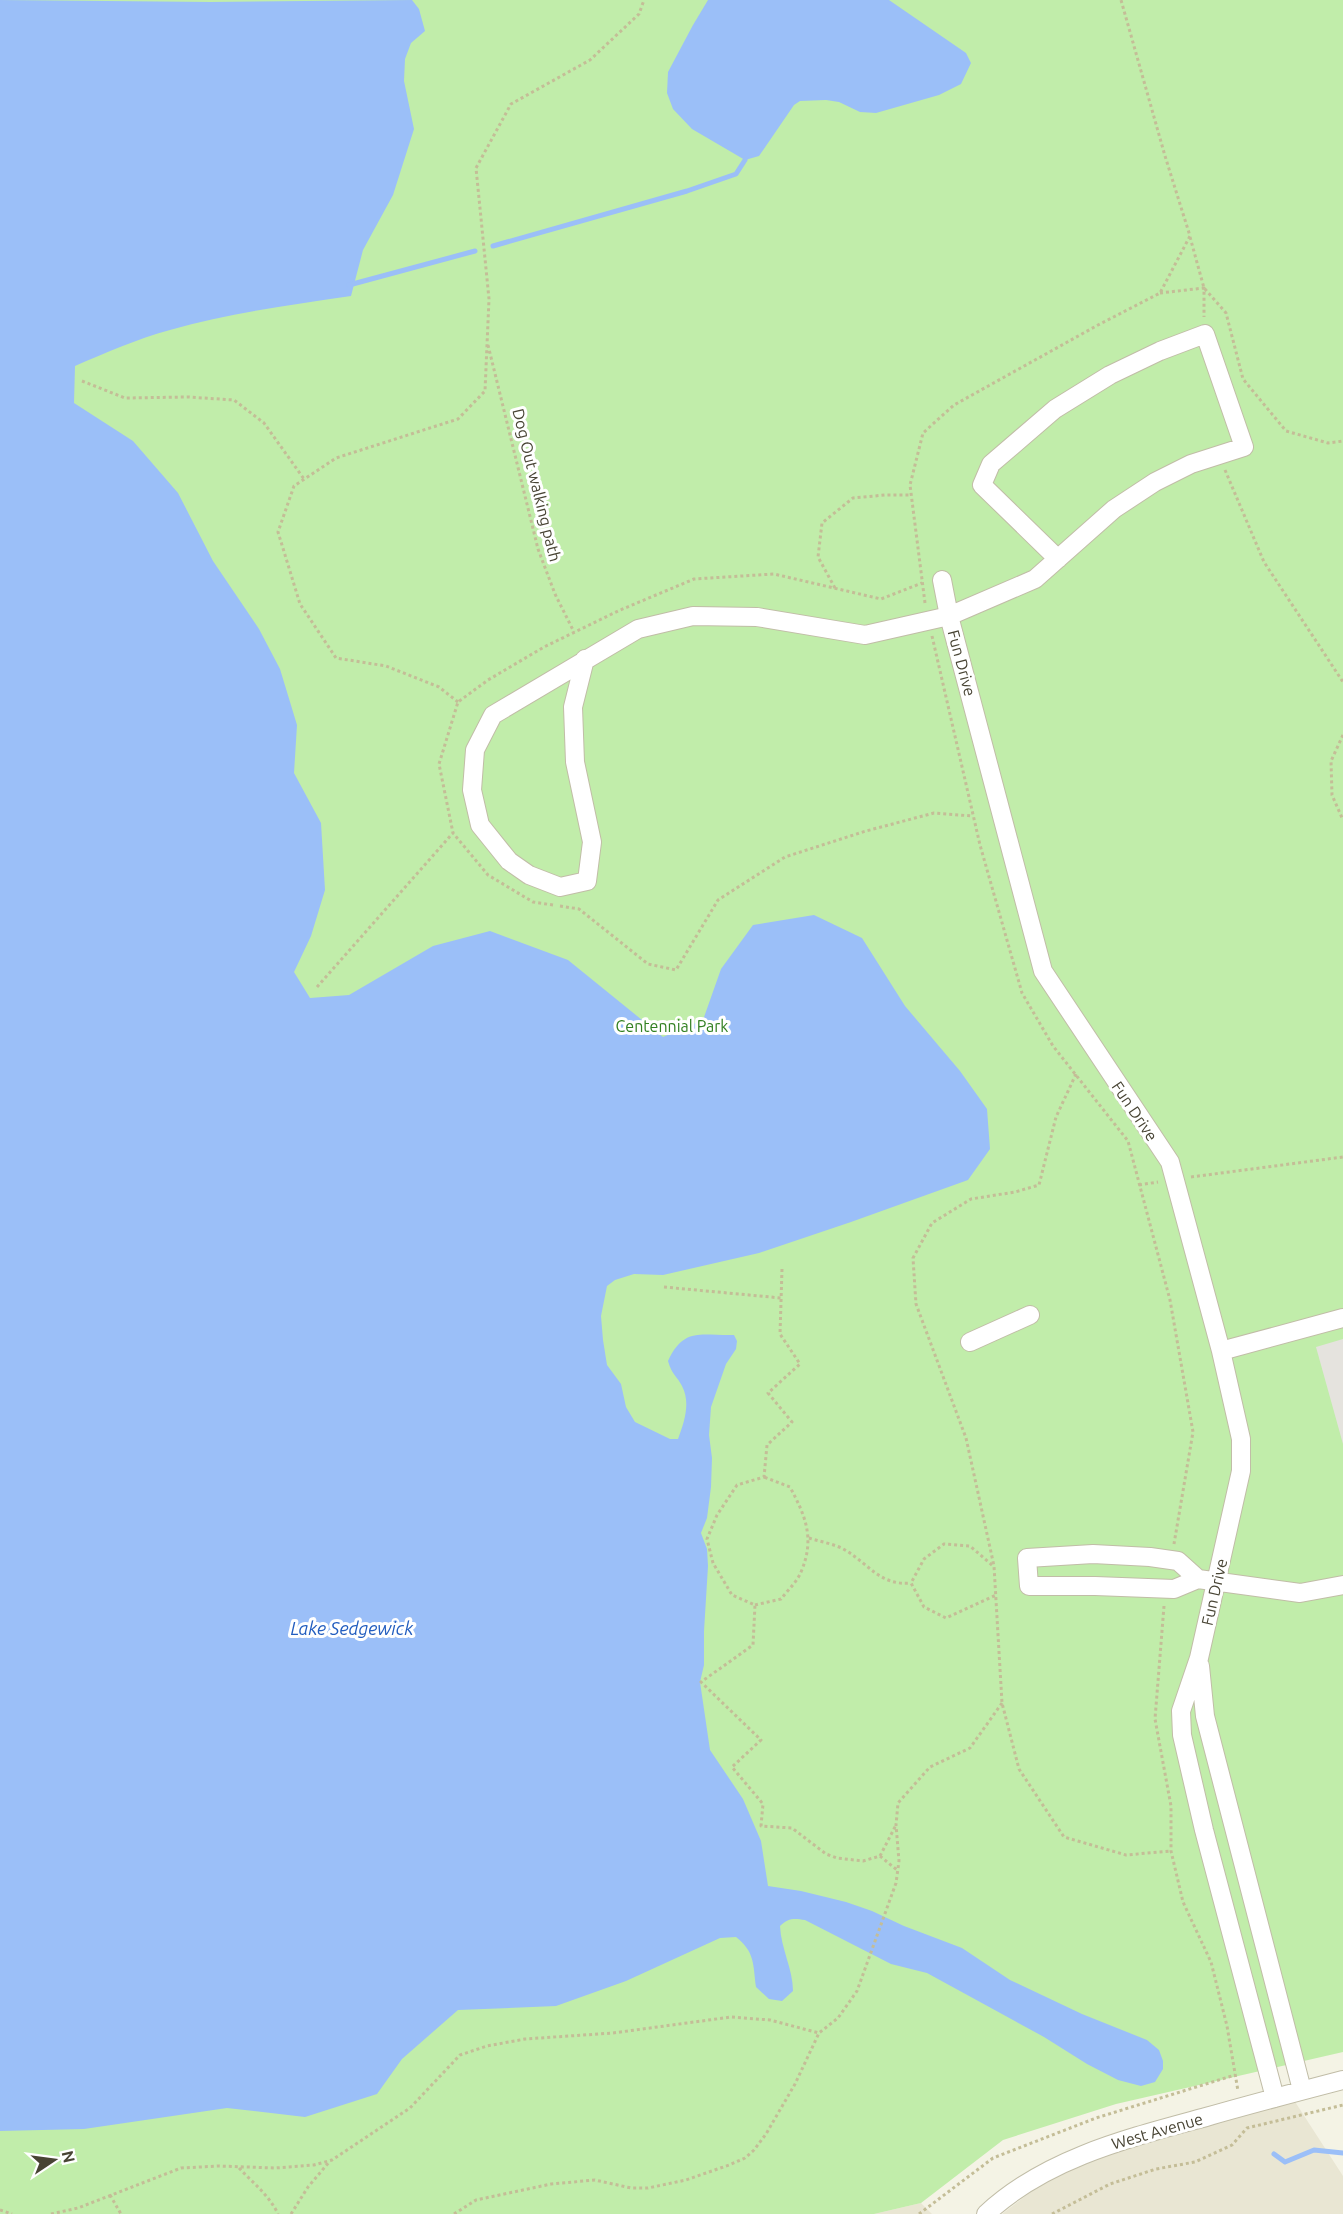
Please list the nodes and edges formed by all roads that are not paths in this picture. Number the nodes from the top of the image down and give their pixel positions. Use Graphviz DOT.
graph roads {
  1 [pos="1058,559"];
  2 [pos="942,579"];
  3 [pos="949,616"];
  4 [pos="585,659"];
  5 [pos="1030,1315"];
  6 [pos="1343,1318"];
  7 [pos="970,1342"];
  8 [pos="1221,1351"];
  9 [pos="1094,1554"];
  10 [pos="1198,1579"];
  11 [pos="1217,1581"];
  12 [pos="1343,1585"];
  13 [pos="1095,1586"];
  14 [pos="1199,1658"];
  15 [pos="1343,2080"];
  16 [pos="1302,2090"];
  17 [pos="1275,2098"];
  18 [pos="986,2214"];
  1 -- 1 [label="street"];
  1 -- 3 [label="street"];
  2 -- 3 [label="street, Fun Drive"];
  3 -- 4 [label="street"];
  3 -- 8 [label="street, Fun Drive"];
  4 -- 4 [label="street"];
  5 -- 7 [label="street"];
  6 -- 8 [label="street"];
  8 -- 11 [label="street, Fun Drive"];
  9 -- 10 [label="street"];
  9 -- 13 [label="street"];
  9 -- 13 [label="street"];
  10 -- 11 [label="street"];
  10 -- 13 [label="street"];
  11 -- 12 [label="street"];
  11 -- 14 [label="street, Fun Drive"];
  14 -- 16 [label="street, Fun Drive"];
  14 -- 17 [label="street, Fun Drive"];
  15 -- 16 [label="street, West Avenue"];
  16 -- 17 [label="street, West Avenue"];
  17 -- 18 [label="street, West Avenue"];
}
